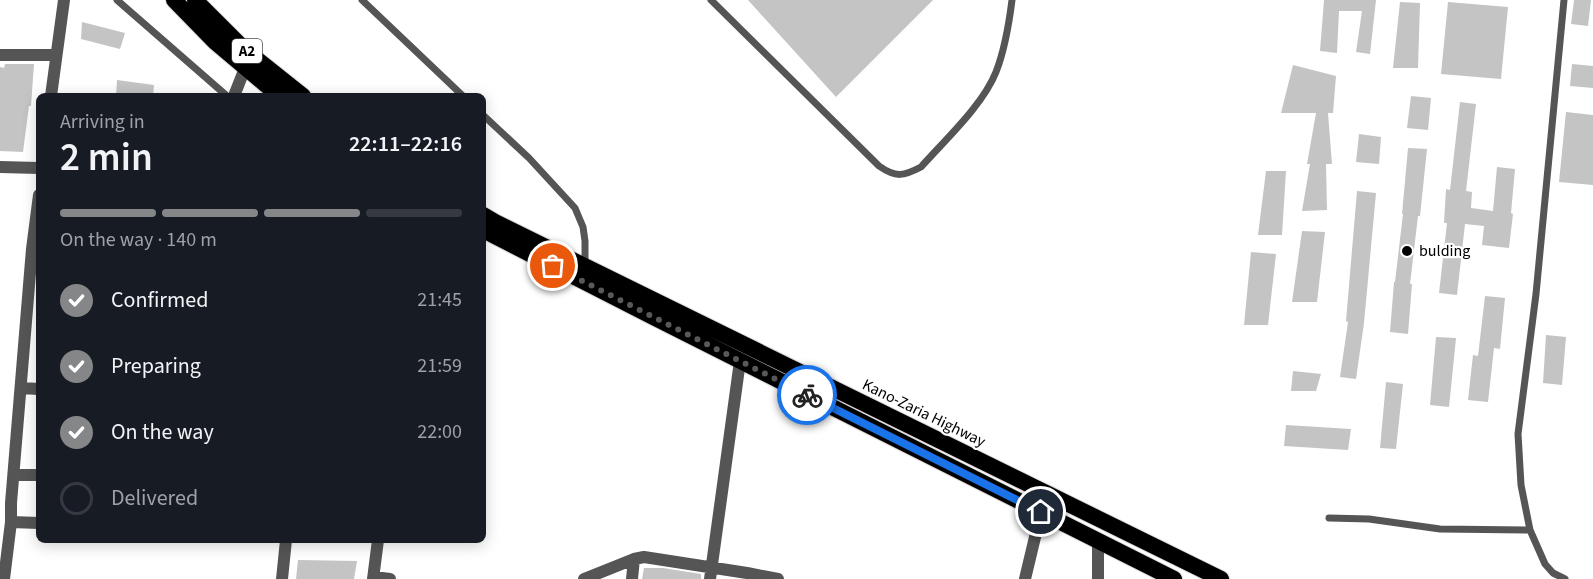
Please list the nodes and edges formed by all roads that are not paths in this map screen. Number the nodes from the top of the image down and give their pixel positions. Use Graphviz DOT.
graph roads {
  1 [pos="64,0"];
  2 [pos="117,0"];
  3 [pos="174,0"];
  4 [pos="195,0"];
  5 [pos="362,0"];
  6 [pos="711,0"];
  7 [pos="1012,0"];
  8 [pos="1564,0"];
  9 [pos="0,55"];
  10 [pos="56,55"];
  11 [pos="245,68"];
  12 [pos="51,93"];
  13 [pos="224,93"];
  14 [pos="235,93"];
  15 [pos="275,93"];
  16 [pos="299,93"];
  17 [pos="460,93"];
  18 [pos="486,118"];
  19 [pos="0,167"];
  20 [pos="36,168"];
  21 [pos="486,217"];
  22 [pos="486,232"];
  23 [pos="35,249"];
  24 [pos="585,267"];
  25 [pos="740,361"];
  26 [pos="21,388"];
  27 [pos="36,389"];
  28 [pos="14,475"];
  29 [pos="36,475"];
  30 [pos="6,503"];
  31 [pos="1041,512"];
  32 [pos="1329,518"];
  33 [pos="11,522"];
  34 [pos="36,523"];
  35 [pos="1530,530"];
  36 [pos="1098,541"];
  37 [pos="286,543"];
  38 [pos="378,543"];
  39 [pos="634,559"];
  40 [pos="711,573"];
  41 [pos="373,578"];
  42 [pos="1169,578"];
  43 [pos="4,579"];
  44 [pos="282,579"];
  45 [pos="390,579"];
  46 [pos="584,579"];
  47 [pos="632,579"];
  48 [pos="778,579"];
  49 [pos="1025,579"];
  50 [pos="1098,579"];
  51 [pos="1221,579"];
  52 [pos="1564,579"];
  1 -- 10 [label="street"];
  2 -- 13 [label="lane"];
  3 -- 11 [label="highway, A2"];
  4 -- 16 [label="highway, A2"];
  5 -- 17 [label="lane"];
  6 -- 7 [label="lane"];
  8 -- 35 [label="lane"];
  9 -- 10 [label="street"];
  10 -- 12 [label="street"];
  11 -- 14 [label="street"];
  11 -- 15 [label="highway, A2"];
  18 -- 24 [label="lane"];
  19 -- 20 [label="street"];
  21 -- 24 [label="highway, Kano-Zaria Highway"];
  22 -- 25 [label="highway"];
  23 -- 26 [label="street"];
  24 -- 51 [label="highway, Kano-Zaria Highway"];
  25 -- 31 [label="highway"];
  25 -- 40 [label="street"];
  26 -- 27 [label="street"];
  26 -- 28 [label="street"];
  28 -- 29 [label="street"];
  28 -- 30 [label="street"];
  30 -- 33 [label="street"];
  31 -- 36 [label="highway"];
  31 -- 49 [label="street"];
  32 -- 35 [label="lane"];
  33 -- 34 [label="street"];
  33 -- 43 [label="street"];
  35 -- 52 [label="lane"];
  36 -- 42 [label="highway"];
  36 -- 50 [label="street"];
  37 -- 44 [label="street"];
  38 -- 41 [label="street"];
  39 -- 40 [label="street"];
  39 -- 46 [label="street"];
  39 -- 47 [label="street"];
  40 -- 48 [label="street"];
  41 -- 45 [label="street"];
}
